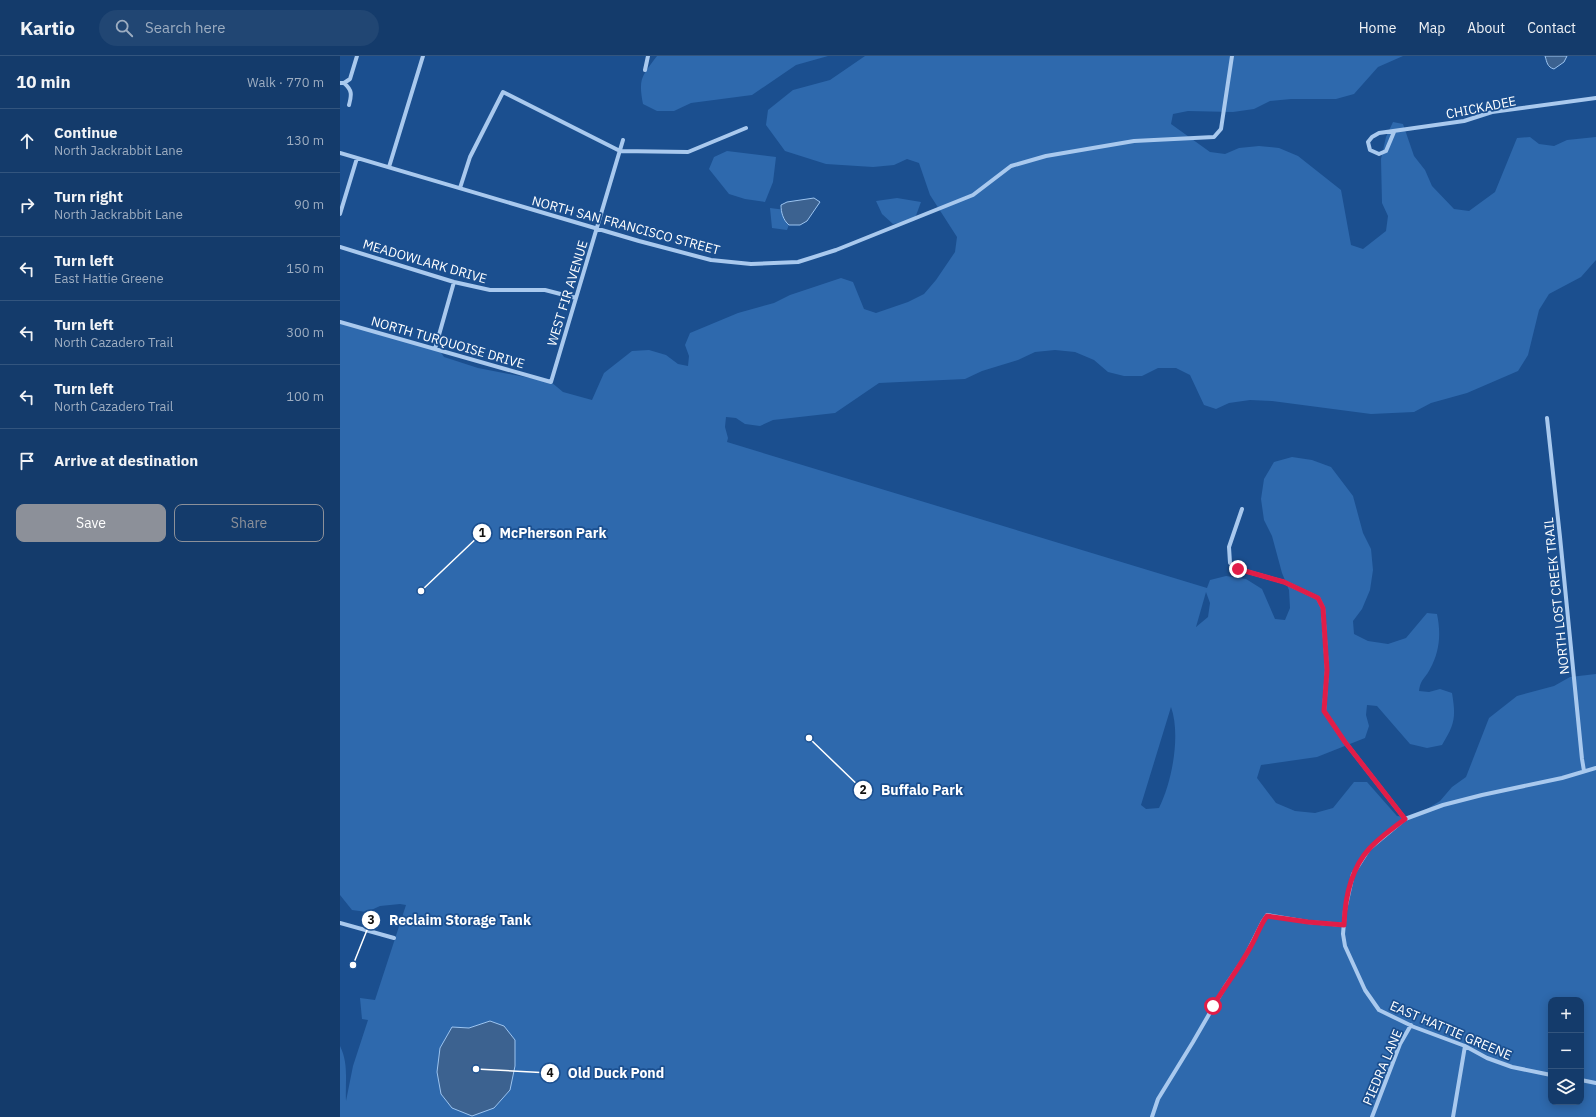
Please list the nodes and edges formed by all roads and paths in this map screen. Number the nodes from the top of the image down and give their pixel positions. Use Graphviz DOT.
graph roads {
  1 [pos="357,56"];
  2 [pos="423,56"];
  3 [pos="648,56"];
  4 [pos="1232,56"];
  5 [pos="645,70"];
  6 [pos="342,83"];
  7 [pos="1596,98"];
  8 [pos="349,105"];
  9 [pos="746,128"];
  10 [pos="1394,132"];
  11 [pos="623,140"];
  12 [pos="620,152"];
  13 [pos="340,153"];
  14 [pos="357,158"];
  15 [pos="389,168"];
  16 [pos="460,188"];
  17 [pos="340,214"];
  18 [pos="597,229"];
  19 [pos="340,247"];
  20 [pos="454,282"];
  21 [pos="576,298"];
  22 [pos="340,322"];
  23 [pos="435,349"];
  24 [pos="551,382"];
  25 [pos="1547,418"];
  26 [pos="1242,509"];
  27 [pos="1596,768"];
  28 [pos="1584,772"];
  29 [pos="1405,819"];
  30 [pos="340,923"];
  31 [pos="1344,925"];
  32 [pos="394,938"];
  33 [pos="1411,1025"];
  34 [pos="1465,1046"];
  35 [pos="1548,1075"];
  36 [pos="1584,1081"];
  37 [pos="1596,1083"];
  38 [pos="1152,1117"];
  39 [pos="1372,1117"];
  40 [pos="1453,1117"];
  1 -- 6 [label="street"];
  2 -- 15 [label="street"];
  3 -- 5 [label="street"];
  4 -- 18 [label="street, NORTH SAN FRANCISCO STREET"];
  6 -- 8 [label="street"];
  7 -- 10 [label="street, CHICKADEE"];
  9 -- 12 [label="street"];
  10 -- 10 [label="street, CHICKADEE"];
  11 -- 12 [label="street, WEST FIR AVENUE"];
  12 -- 16 [label="street"];
  12 -- 18 [label="street, WEST FIR AVENUE"];
  13 -- 14 [label="street, NORTH SAN FRANCISCO STREET"];
  14 -- 15 [label="street, NORTH SAN FRANCISCO STREET"];
  14 -- 17 [label="street"];
  15 -- 16 [label="street, NORTH SAN FRANCISCO STREET"];
  16 -- 18 [label="street, NORTH SAN FRANCISCO STREET"];
  18 -- 21 [label="street, WEST FIR AVENUE"];
  19 -- 20 [label="street, MEADOWLARK DRIVE"];
  20 -- 21 [label="street, MEADOWLARK DRIVE"];
  20 -- 23 [label="street"];
  21 -- 24 [label="street, WEST FIR AVENUE"];
  22 -- 23 [label="street, NORTH TURQUOISE DRIVE"];
  23 -- 24 [label="street, NORTH TURQUOISE DRIVE"];
  25 -- 28 [label="street, NORTH LOST CREEK TRAIL"];
  26 -- 29 [label="street"];
  27 -- 28 [label="street, EAST HATTIE GREENE"];
  28 -- 29 [label="street, EAST HATTIE GREENE"];
  29 -- 31 [label="street, EAST HATTIE GREENE"];
  30 -- 32 [label="street"];
  31 -- 33 [label="street, EAST HATTIE GREENE"];
  31 -- 38 [label="street"];
  33 -- 34 [label="street, EAST HATTIE GREENE"];
  33 -- 39 [label="street, PIEDRA LANE"];
  34 -- 35 [label="street, EAST HATTIE GREENE"];
  34 -- 40 [label="street"];
  36 -- 37 [label="street"];
}
